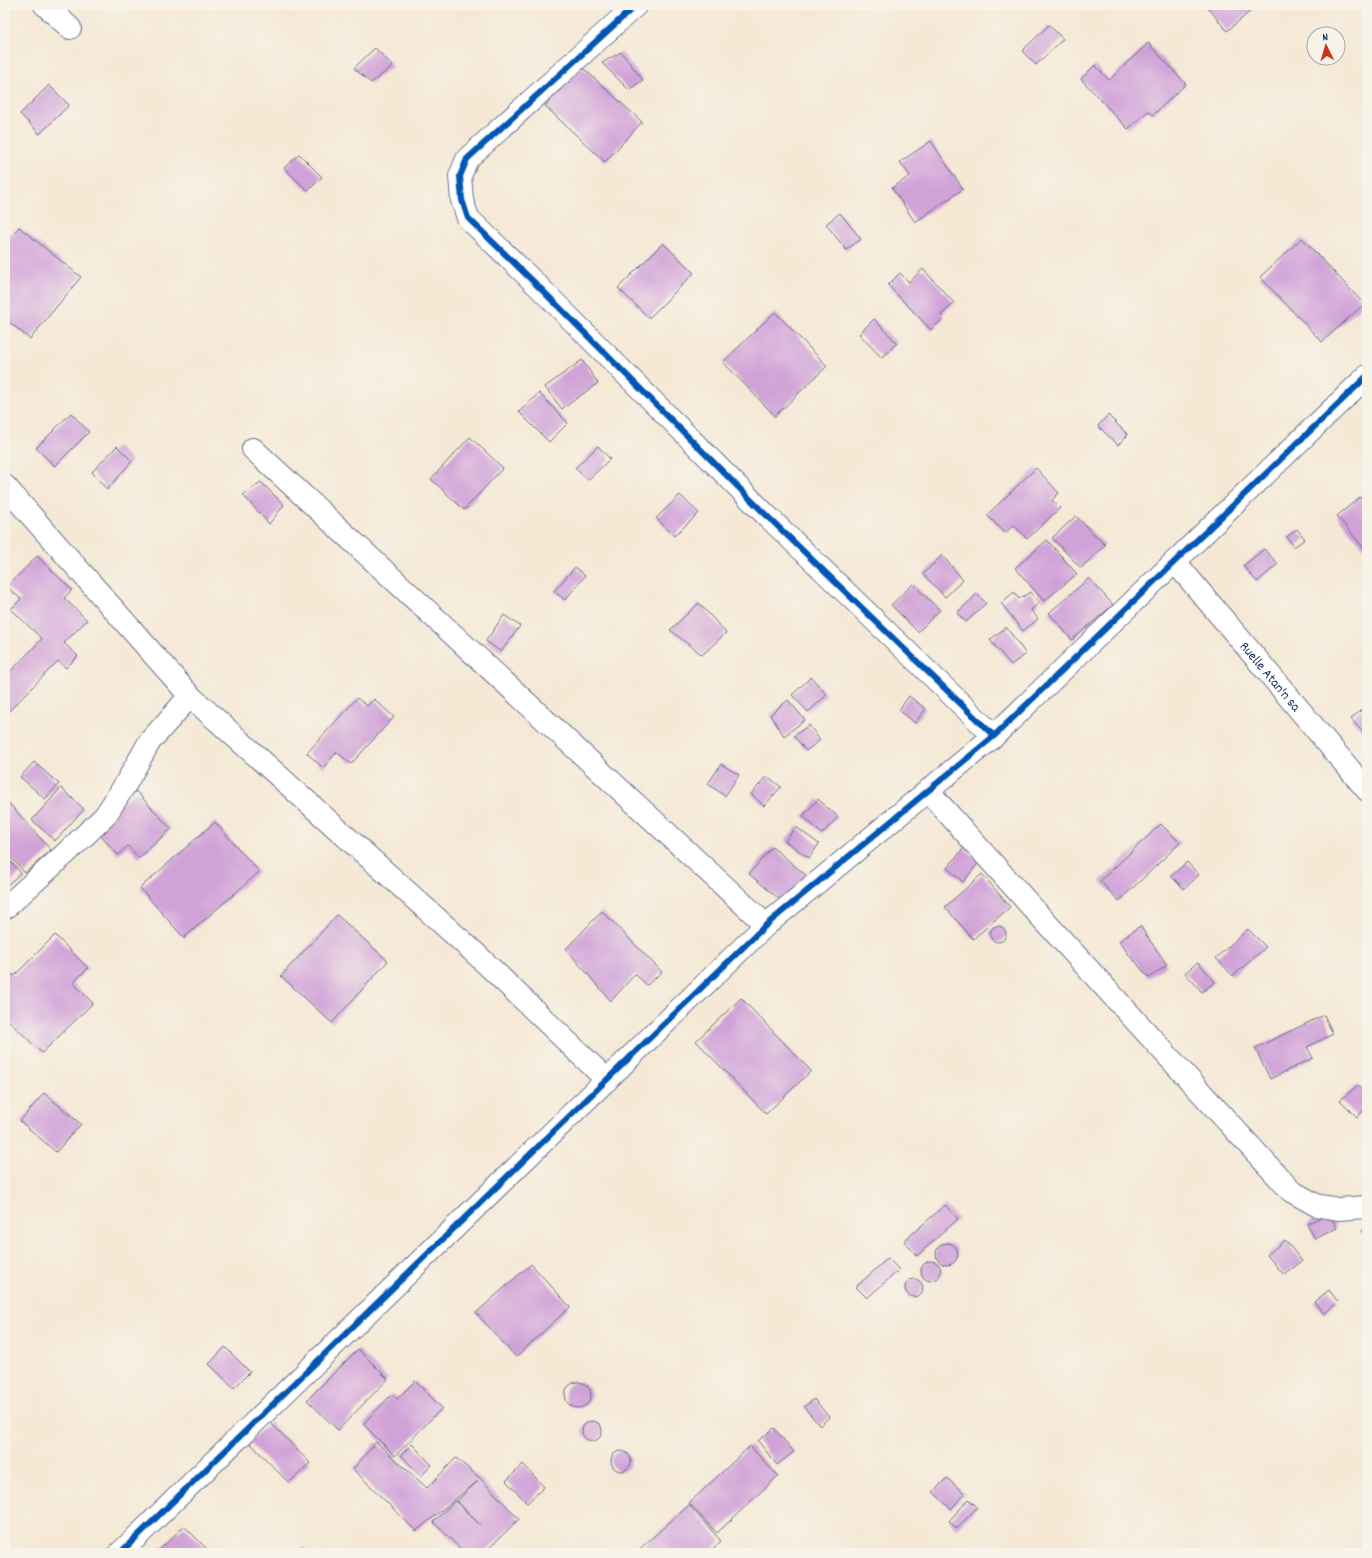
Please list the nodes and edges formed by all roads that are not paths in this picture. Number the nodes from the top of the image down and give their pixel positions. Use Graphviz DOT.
graph roads {
  1 [pos="45,5"];
  2 [pos="636,5"];
  3 [pos="70,28"];
  4 [pos="1367,376"];
  5 [pos="253,449"];
  6 [pos="5,486"];
  7 [pos="1175,562"];
  8 [pos="190,696"];
  9 [pos="994,736"];
  10 [pos="1367,790"];
  11 [pos="928,791"];
  12 [pos="5,908"];
  13 [pos="766,925"];
  14 [pos="607,1080"];
  15 [pos="1367,1207"];
  16 [pos="120,1553"];
  1 -- 3 [label="street"];
  2 -- 9 [label="street"];
  4 -- 7 [label="street"];
  5 -- 13 [label="street"];
  6 -- 8 [label="street"];
  7 -- 9 [label="street"];
  7 -- 10 [label="street, Ruelle Atan'n sa"];
  8 -- 12 [label="street"];
  8 -- 14 [label="street"];
  9 -- 11 [label="street"];
  11 -- 13 [label="street"];
  11 -- 15 [label="street"];
  13 -- 14 [label="street"];
  14 -- 16 [label="street"];
}
